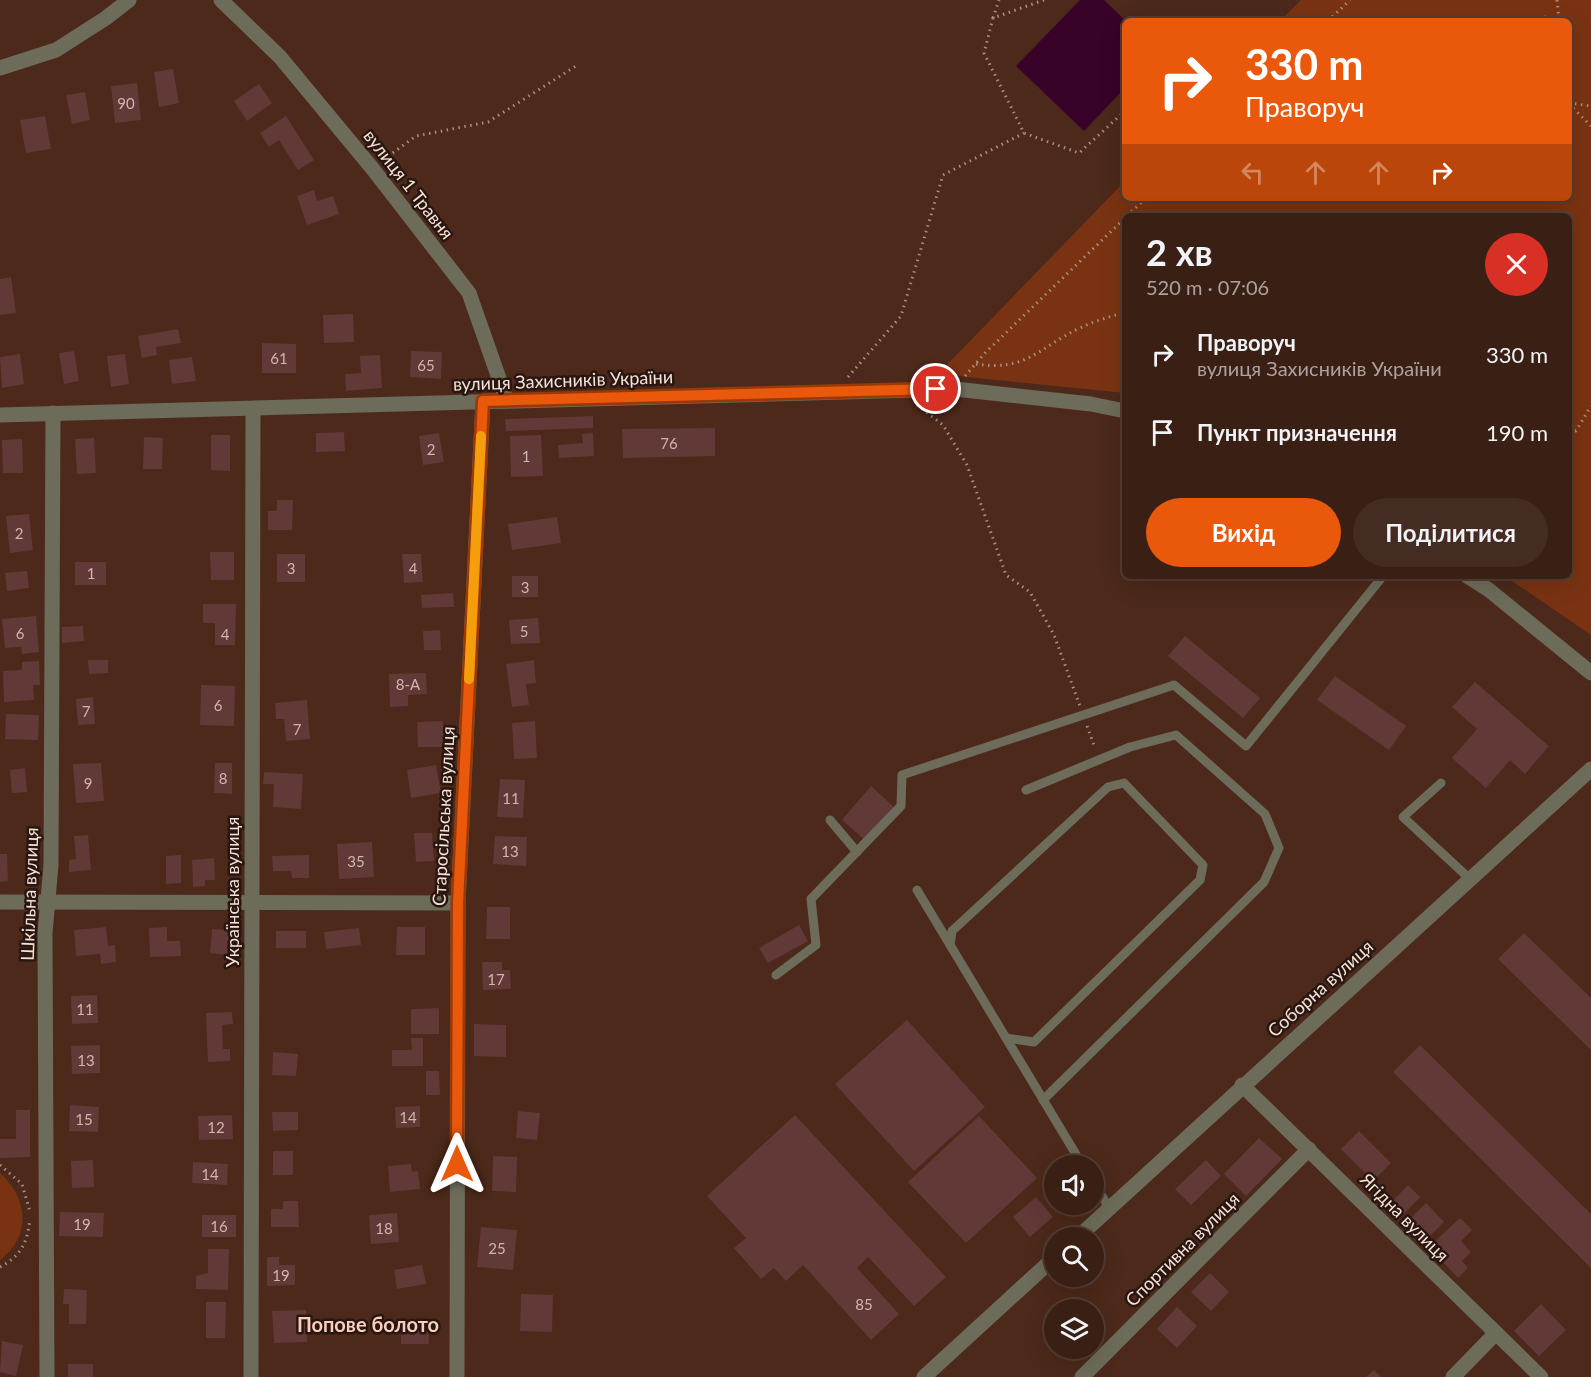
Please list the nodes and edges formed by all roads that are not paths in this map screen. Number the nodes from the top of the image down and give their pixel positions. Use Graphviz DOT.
graph roads {
  1 [pos="129,0"];
  2 [pos="221,0"];
  3 [pos="0,69"];
  4 [pos="483,401"];
  5 [pos="507,401"];
  6 [pos="253,408"];
  7 [pos="1122,410"];
  8 [pos="52,413"];
  9 [pos="0,415"];
  10 [pos="1381,579"];
  11 [pos="1472,579"];
  12 [pos="1591,673"];
  13 [pos="1591,769"];
  14 [pos="1441,783"];
  15 [pos="1026,790"];
  16 [pos="830,820"];
  17 [pos="857,852"];
  18 [pos="1470,879"];
  19 [pos="917,890"];
  20 [pos="0,902"];
  21 [pos="47,902"];
  22 [pos="251,902"];
  23 [pos="458,903"];
  24 [pos="950,945"];
  25 [pos="776,975"];
  26 [pos="1006,1038"];
  27 [pos="1242,1085"];
  28 [pos="1043,1100"];
  29 [pos="1309,1149"];
  30 [pos="1076,1155"];
  31 [pos="1104,1200"];
  32 [pos="1109,1208"];
  33 [pos="1089,1227"];
  34 [pos="1044,1267"];
  35 [pos="1496,1333"];
  36 [pos="47,1377"];
  37 [pos="251,1377"];
  38 [pos="457,1377"];
  39 [pos="924,1377"];
  40 [pos="1082,1377"];
  41 [pos="1452,1377"];
  42 [pos="1540,1377"];
  1 -- 3 [label="street"];
  2 -- 5 [label="street, вулиця 1 Травня"];
  4 -- 5 [label="street"];
  4 -- 6 [label="street, вулиця Захисників України"];
  4 -- 23 [label="street, Старосільська вулиця"];
  5 -- 7 [label="street, вулиця Захисників України"];
  6 -- 8 [label="street, вулиця Захисників України"];
  6 -- 22 [label="street, Українська вулиця"];
  8 -- 9 [label="street, вулиця Захисників України"];
  8 -- 21 [label="street, Шкільна вулиця"];
  10 -- 17 [label="lane"];
  11 -- 12 [label="street"];
  13 -- 18 [label="street, Соборна вулиця"];
  14 -- 18 [label="lane"];
  15 -- 28 [label="lane"];
  16 -- 17 [label="lane"];
  17 -- 25 [label="lane"];
  18 -- 27 [label="street, Соборна вулиця"];
  19 -- 24 [label="lane"];
  20 -- 21 [label="street"];
  21 -- 22 [label="street"];
  21 -- 36 [label="street, Шкільна вулиця"];
  22 -- 23 [label="street"];
  22 -- 37 [label="street, Українська вулиця"];
  23 -- 38 [label="street, Старосільська вулиця"];
  24 -- 26 [label="lane"];
  24 -- 26 [label="lane"];
  26 -- 28 [label="lane"];
  27 -- 29 [label="street, Ягідна вулиця"];
  27 -- 32 [label="street, Соборна вулиця"];
  28 -- 30 [label="lane"];
  29 -- 35 [label="street, Ягідна вулиця"];
  29 -- 40 [label="street, Спортивна вулиця"];
  31 -- 32 [label="lane"];
  32 -- 33 [label="street, Соборна вулиця"];
  34 -- 39 [label="street"];
  35 -- 41 [label="street"];
  35 -- 42 [label="street, Ягідна вулиця"];
}
